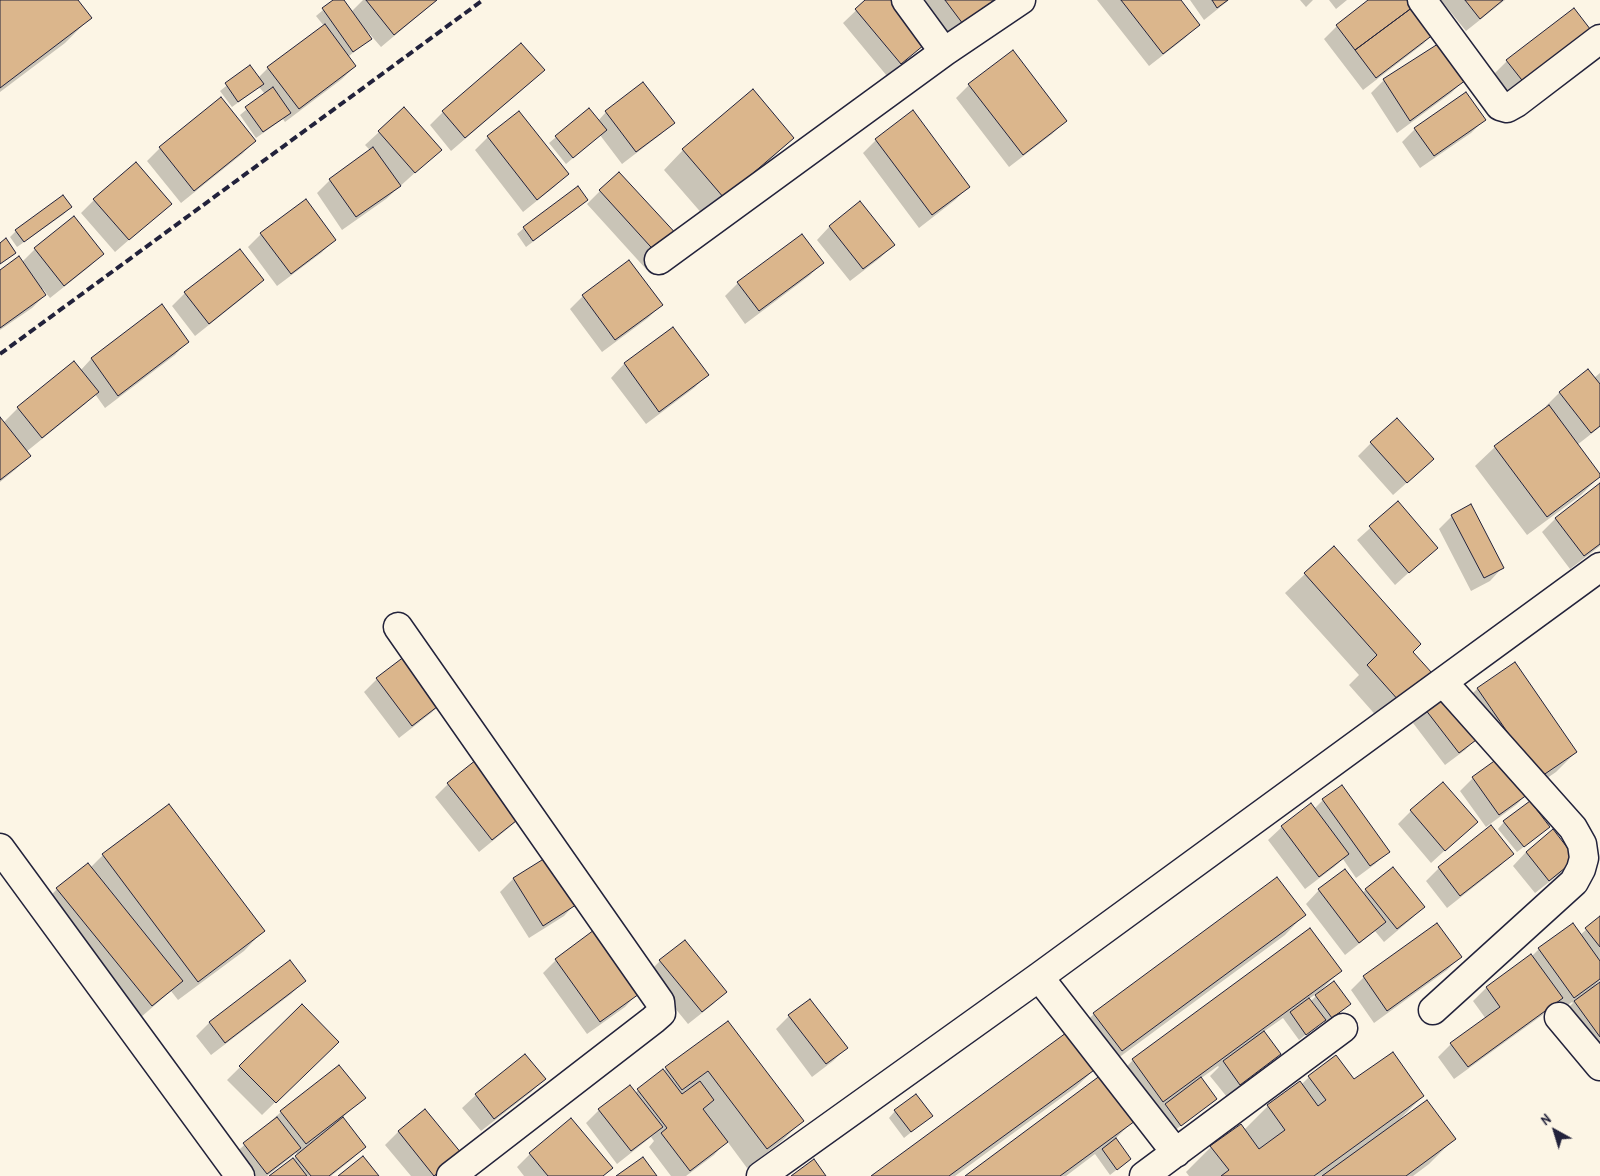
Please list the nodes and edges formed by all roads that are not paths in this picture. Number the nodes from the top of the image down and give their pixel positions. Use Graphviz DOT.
graph roads {
  1 [pos="906,0"];
  2 [pos="1021,0"];
  3 [pos="1422,0"];
  4 [pos="1600,38"];
  5 [pos="944,52"];
  6 [pos="659,260"];
  7 [pos="1600,567"];
  8 [pos="398,628"];
  9 [pos="1443,682"];
  10 [pos="0,848"];
  11 [pos="1039,977"];
  12 [pos="1433,1010"];
  13 [pos="1559,1017"];
  14 [pos="1342,1028"];
  15 [pos="1600,1066"];
  16 [pos="1176,1153"];
  17 [pos="240,1176"];
  18 [pos="451,1176"];
  19 [pos="761,1176"];
  20 [pos="1144,1176"];
  1 -- 5 [label="street"];
  2 -- 5 [label="street"];
  3 -- 4 [label="street"];
  5 -- 6 [label="street"];
  7 -- 9 [label="street"];
  8 -- 18 [label="street"];
  9 -- 11 [label="street"];
  9 -- 12 [label="street"];
  10 -- 17 [label="street"];
  11 -- 16 [label="street"];
  11 -- 19 [label="street"];
  13 -- 15 [label="street"];
  14 -- 16 [label="street"];
  16 -- 20 [label="street"];
}
